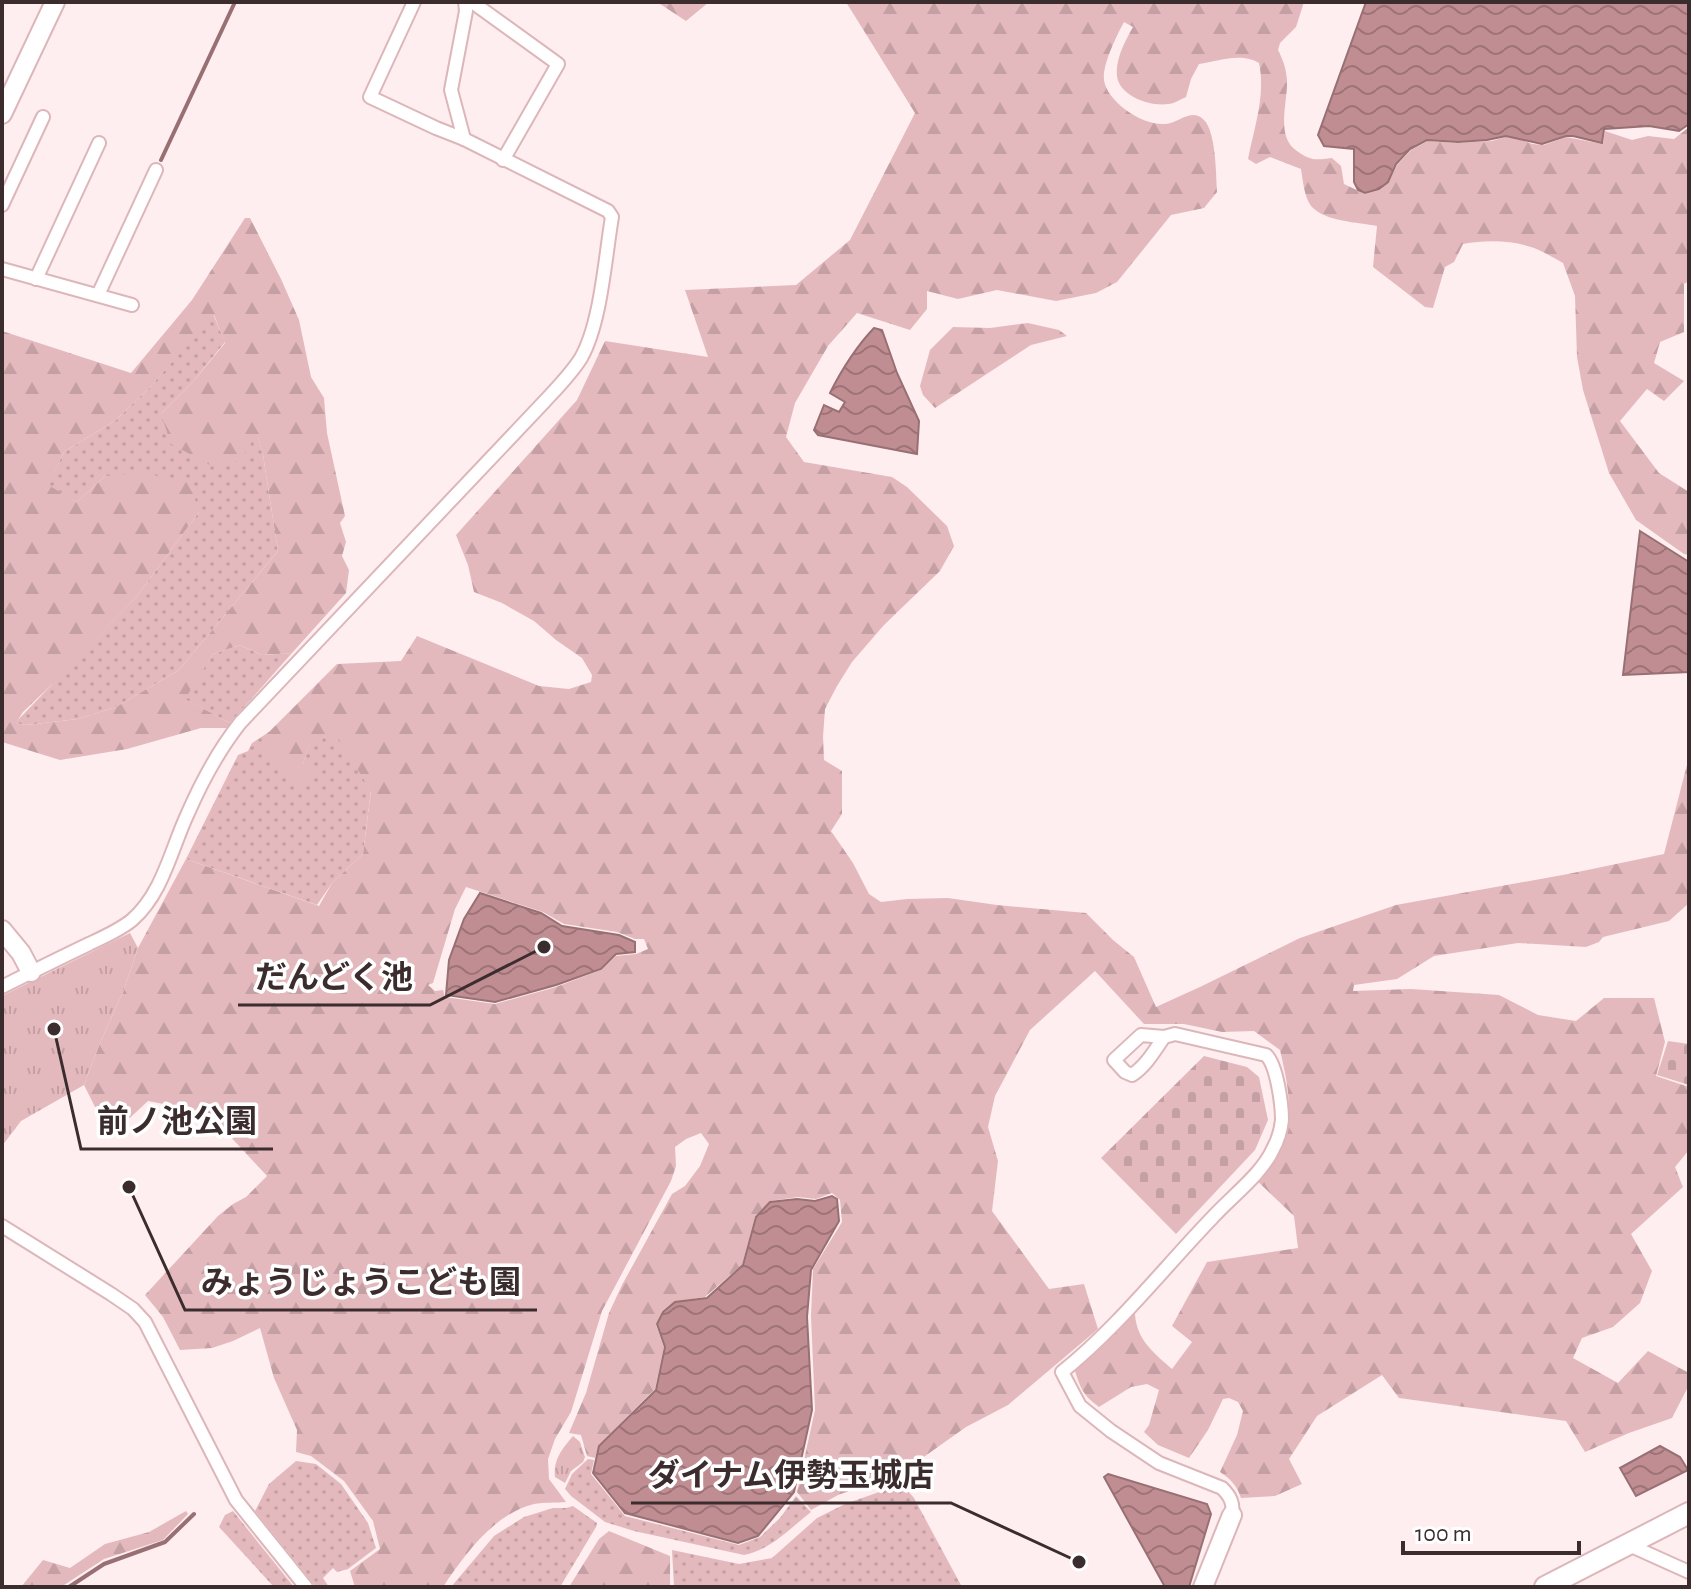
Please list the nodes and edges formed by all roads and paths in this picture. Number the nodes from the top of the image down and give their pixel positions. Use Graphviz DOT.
graph roads {
  1 [pos="55,2"];
  2 [pos="414,2"];
  3 [pos="465,2"];
  4 [pos="472,2"];
  5 [pos="4,104"];
  6 [pos="43,117"];
  7 [pos="464,139"];
  8 [pos="99,143"];
  9 [pos="503,160"];
  10 [pos="156,170"];
  11 [pos="2,205"];
  12 [pos="2,269"];
  13 [pos="36,279"];
  14 [pos="98,295"];
  15 [pos="132,305"];
  16 [pos="2,930"];
  17 [pos="31,972"];
  18 [pos="2,987"];
  19 [pos="1164,1037"];
  20 [pos="2,1226"];
  21 [pos="1689,1513"];
  22 [pos="1232,1515"];
  23 [pos="1629,1545"];
  24 [pos="1689,1572"];
  25 [pos="306,1587"];
  26 [pos="1203,1587"];
  27 [pos="1545,1587"];
  1 -- 5 [label="street"];
  2 -- 7 [label="street"];
  3 -- 7 [label="street"];
  4 -- 9 [label="street"];
  6 -- 11 [label="street"];
  7 -- 9 [label="street"];
  8 -- 13 [label="street"];
  9 -- 17 [label="street"];
  10 -- 14 [label="street"];
  12 -- 13 [label="street"];
  13 -- 14 [label="street"];
  14 -- 15 [label="street"];
  16 -- 17 [label="street"];
  17 -- 18 [label="street"];
  19 -- 22 [label="street"];
  20 -- 25 [label="street"];
  21 -- 23 [label="main road"];
  22 -- 26 [label="street"];
  23 -- 24 [label="street"];
  23 -- 27 [label="main road"];
}
